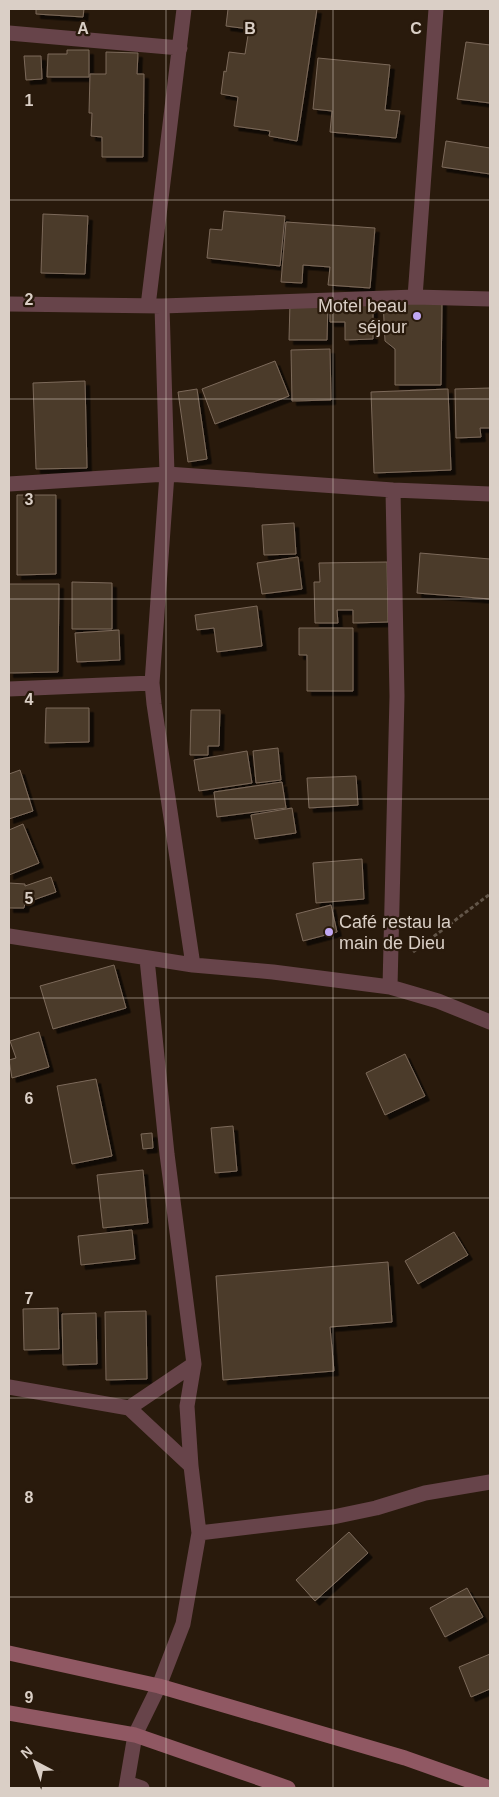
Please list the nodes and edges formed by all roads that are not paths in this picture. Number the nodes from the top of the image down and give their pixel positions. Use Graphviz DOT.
graph roads {
  1 [pos="184,9"];
  2 [pos="436,9"];
  3 [pos="9,33"];
  4 [pos="180,48"];
  5 [pos="415,297"];
  6 [pos="490,299"];
  7 [pos="9,304"];
  8 [pos="155,306"];
  9 [pos="167,474"];
  10 [pos="9,484"];
  11 [pos="393,490"];
  12 [pos="490,494"];
  13 [pos="152,683"];
  14 [pos="9,690"];
  15 [pos="9,936"];
  16 [pos="147,959"];
  17 [pos="193,965"];
  18 [pos="390,987"];
  19 [pos="490,1022"];
  20 [pos="194,1364"];
  21 [pos="9,1387"];
  22 [pos="129,1408"];
  23 [pos="192,1466"];
  24 [pos="490,1482"];
  25 [pos="200,1533"];
  26 [pos="9,1653"];
  27 [pos="159,1686"];
  28 [pos="9,1713"];
  29 [pos="136,1735"];
  30 [pos="126,1786"];
  31 [pos="142,1788"];
  32 [pos="288,1788"];
  33 [pos="490,1788"];
  1 -- 4 [label="street"];
  2 -- 5 [label="street"];
  3 -- 4 [label="street"];
  4 -- 8 [label="street"];
  5 -- 6 [label="street"];
  5 -- 8 [label="street"];
  7 -- 8 [label="street"];
  8 -- 9 [label="street"];
  9 -- 10 [label="street"];
  9 -- 11 [label="street"];
  9 -- 13 [label="street"];
  11 -- 12 [label="street"];
  11 -- 18 [label="street"];
  13 -- 14 [label="street"];
  13 -- 17 [label="street"];
  15 -- 16 [label="street"];
  16 -- 17 [label="street"];
  16 -- 20 [label="street"];
  17 -- 18 [label="street"];
  18 -- 19 [label="street"];
  20 -- 22 [label="street"];
  20 -- 23 [label="street"];
  21 -- 22 [label="street"];
  22 -- 23 [label="street"];
  23 -- 25 [label="street"];
  24 -- 25 [label="street"];
  25 -- 27 [label="street"];
  26 -- 27 [label="main road"];
  27 -- 29 [label="street"];
  27 -- 33 [label="main road"];
  28 -- 29 [label="main road"];
  29 -- 30 [label="street"];
  29 -- 32 [label="main road"];
  30 -- 31 [label="street"];
}
